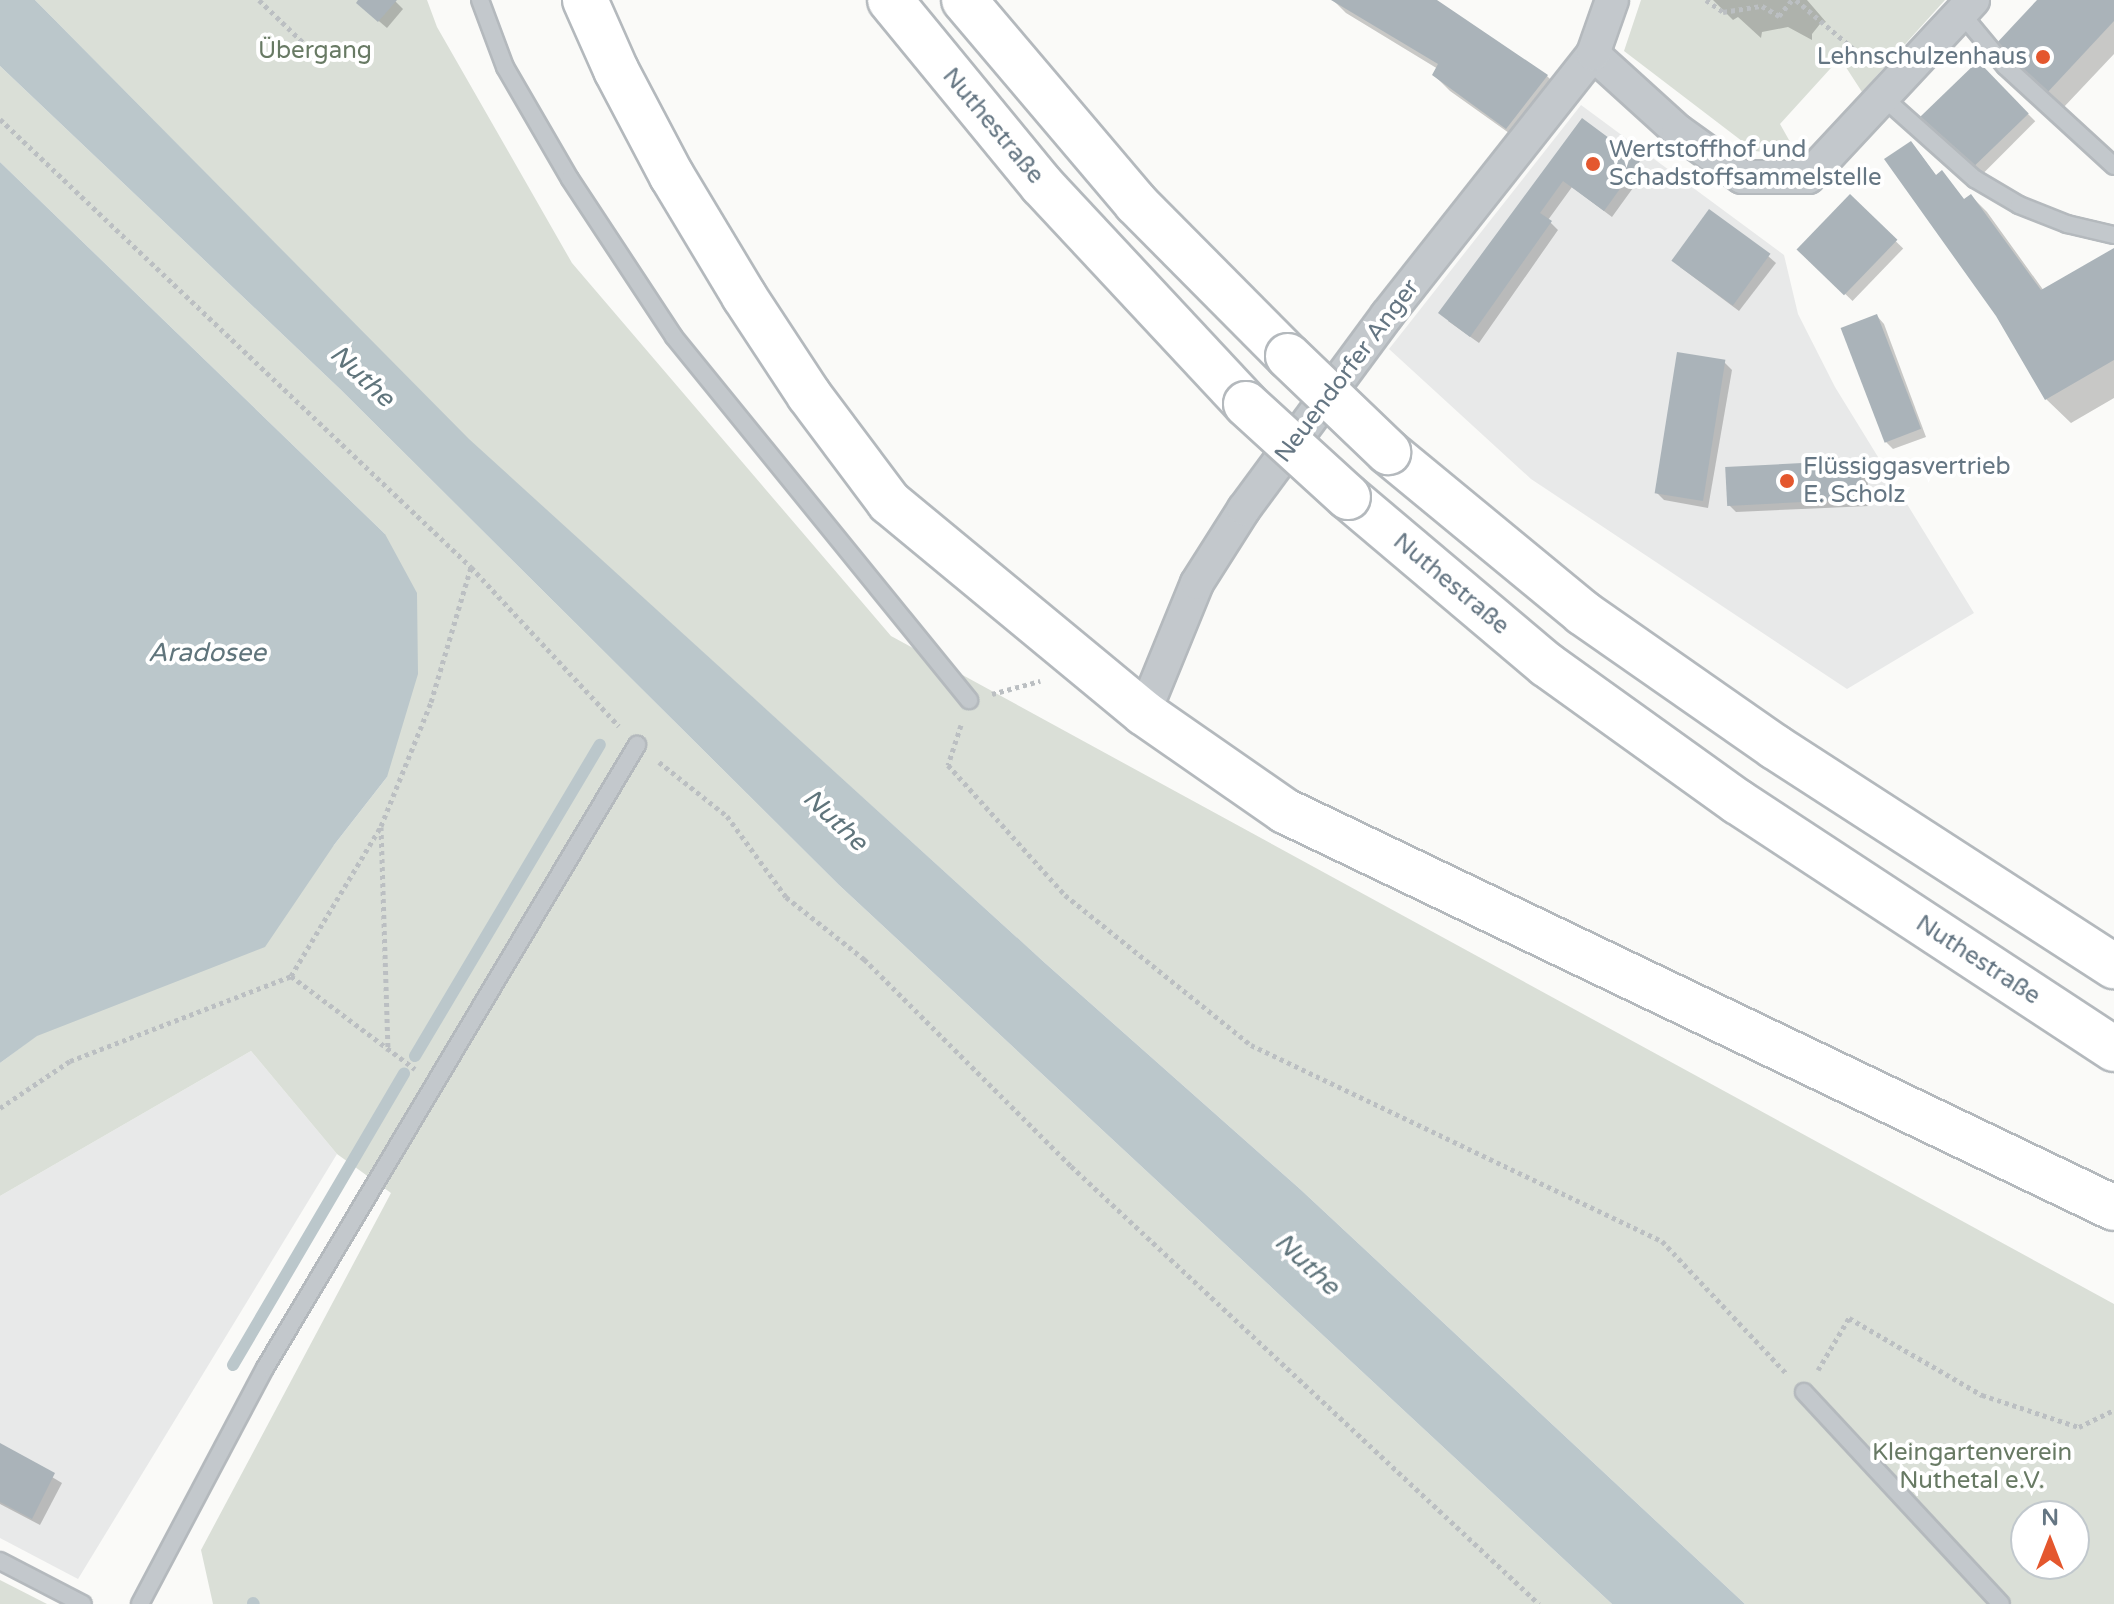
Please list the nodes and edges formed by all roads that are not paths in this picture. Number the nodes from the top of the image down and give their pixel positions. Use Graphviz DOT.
graph roads {
  1 [pos="480,0"];
  2 [pos="585,0"];
  3 [pos="890,0"];
  4 [pos="964,0"];
  5 [pos="1612,0"];
  6 [pos="1967,7"];
  7 [pos="1593,54"];
  8 [pos="1890,92"];
  9 [pos="2114,166"];
  10 [pos="2114,235"];
  11 [pos="969,700"];
  12 [pos="1144,713"];
  13 [pos="637,745"];
  14 [pos="2114,966"];
  15 [pos="2114,1049"];
  16 [pos="2114,1208"];
  17 [pos="1804,1392"];
  18 [pos="0,1561"];
  19 [pos="83,1604"];
  20 [pos="140,1604"];
  21 [pos="2001,1604"];
  1 -- 11 [label="lane"];
  2 -- 12 [label="highway"];
  3 -- 15 [label="highway, Nuthestraße, bridge"];
  4 -- 14 [label="highway, bridge"];
  5 -- 7 [label="street, Neuendorfer Anger"];
  6 -- 8 [label="street"];
  6 -- 9 [label="lane"];
  7 -- 8 [label="street"];
  7 -- 12 [label="street, Neuendorfer Anger"];
  8 -- 10 [label="lane"];
  12 -- 16 [label="highway"];
  13 -- 20 [label="lane"];
  17 -- 21 [label="lane"];
  18 -- 19 [label="lane"];
}
